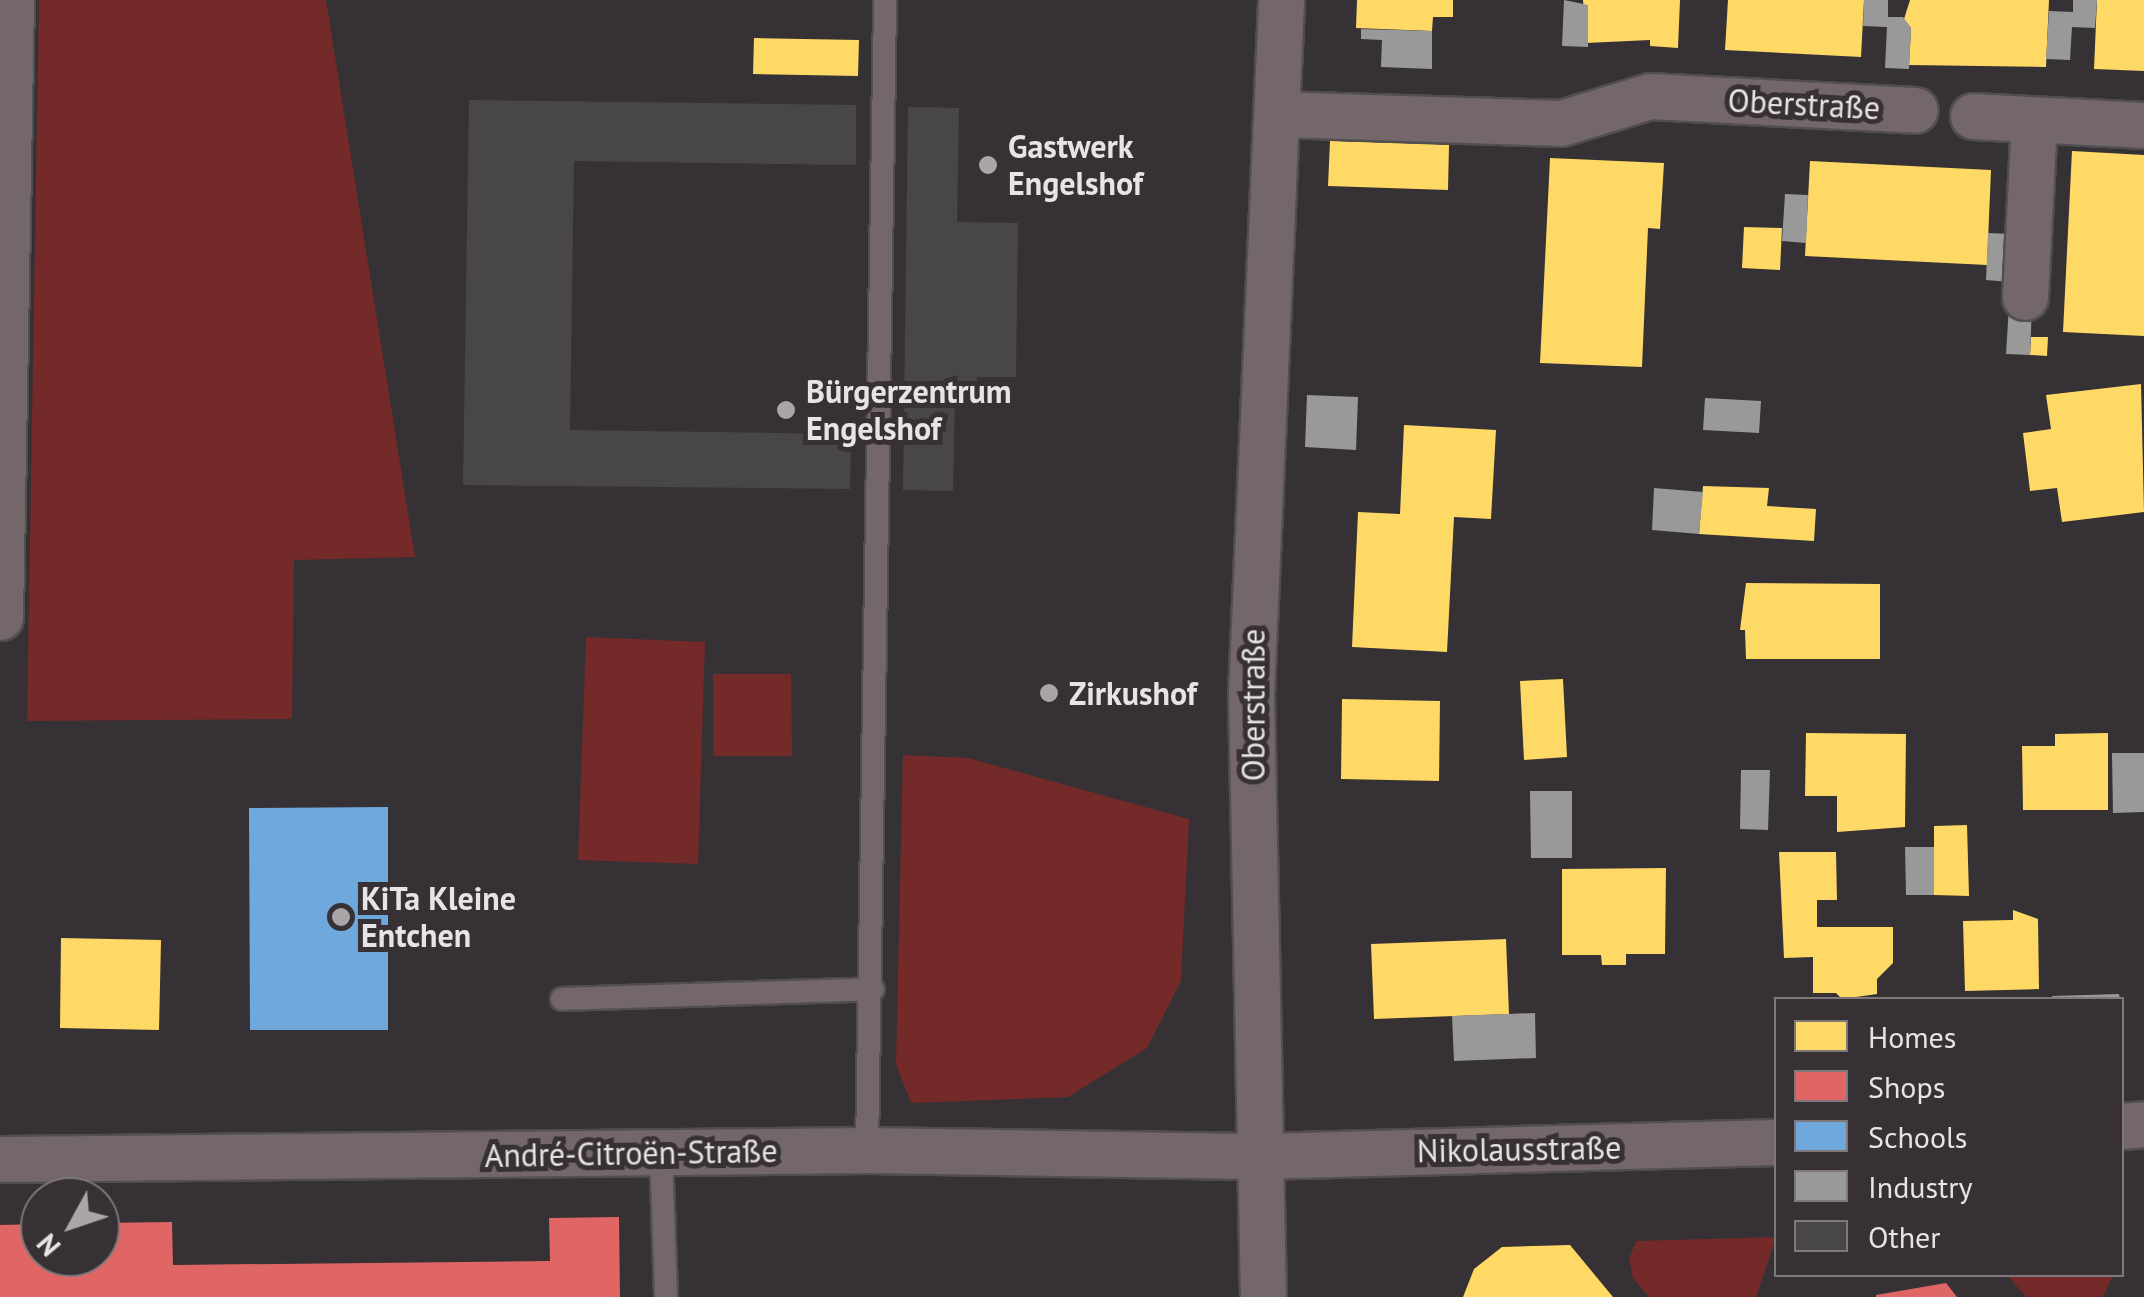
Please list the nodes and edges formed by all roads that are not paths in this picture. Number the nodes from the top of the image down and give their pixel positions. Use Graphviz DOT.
graph roads {
  1 [pos="11,0"];
  2 [pos="884,0"];
  3 [pos="1281,0"];
  4 [pos="1915,110"];
  5 [pos="1277,114"];
  6 [pos="1973,116"];
  7 [pos="2034,120"];
  8 [pos="2144,125"];
  9 [pos="2025,297"];
  10 [pos="1,530"];
  11 [pos="0,617"];
  12 [pos="874,989"];
  13 [pos="562,999"];
  14 [pos="1774,1142"];
  15 [pos="867,1150"];
  16 [pos="662,1152"];
  17 [pos="1262,1156"];
  18 [pos="0,1158"];
  19 [pos="666,1297"];
  20 [pos="1262,1297"];
  1 -- 10 [label="street"];
  2 -- 12 [label="lane"];
  3 -- 5 [label="street, Oberstraße"];
  4 -- 5 [label="street, Oberstraße"];
  5 -- 17 [label="street, Oberstraße"];
  6 -- 7 [label="street"];
  7 -- 8 [label="street"];
  7 -- 9 [label="street"];
  10 -- 11 [label="street"];
  12 -- 13 [label="lane"];
  12 -- 15 [label="lane"];
  14 -- 17 [label="street, Nikolausstraße"];
  15 -- 16 [label="street, André-Citroën-Straße"];
  15 -- 17 [label="street, André-Citroën-Straße"];
  16 -- 18 [label="street, André-Citroën-Straße"];
  16 -- 19 [label="lane"];
  17 -- 20 [label="street, Oberstraße"];
}
